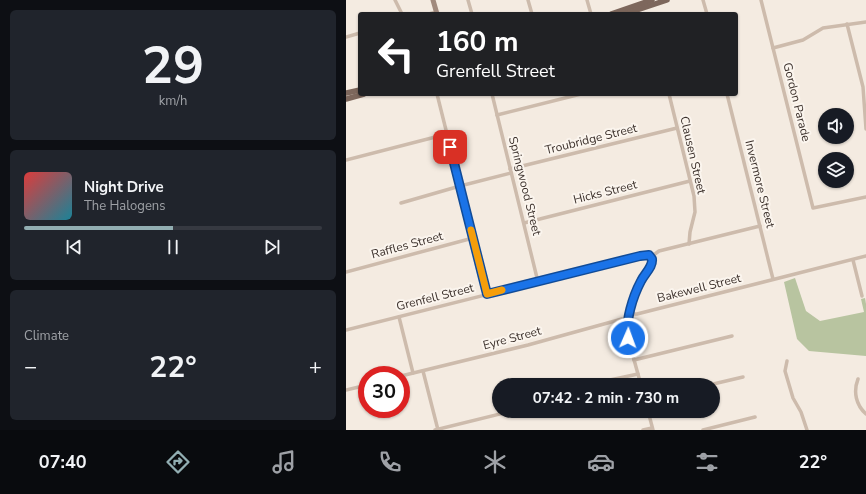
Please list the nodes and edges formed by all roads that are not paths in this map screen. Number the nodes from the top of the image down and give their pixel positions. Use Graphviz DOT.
graph roads {
  1 [pos="395,0"];
  2 [pos="433,0"];
  3 [pos="468,0"];
  4 [pos="528,0"];
  5 [pos="587,0"];
  6 [pos="652,0"];
  7 [pos="667,0"];
  8 [pos="703,0"];
  9 [pos="761,0"];
  10 [pos="401,12"];
  11 [pos="437,12"];
  12 [pos="471,12"];
  13 [pos="531,12"];
  14 [pos="590,12"];
  15 [pos="617,12"];
  16 [pos="631,12"];
  17 [pos="706,12"];
  18 [pos="866,22"];
  19 [pos="848,24"];
  20 [pos="358,34"];
  21 [pos="346,37"];
  22 [pos="772,48"];
  23 [pos="358,91"];
  24 [pos="346,94"];
  25 [pos="358,96"];
  26 [pos="438,96"];
  27 [pos="492,96"];
  28 [pos="573,96"];
  29 [pos="669,96"];
  30 [pos="728,96"];
  31 [pos="346,99"];
  32 [pos="497,115"];
  33 [pos="677,128"];
  34 [pos="866,128"];
  35 [pos="447,134"];
  36 [pos="346,160"];
  37 [pos="511,171"];
  38 [pos="690,181"];
  39 [pos="460,186"];
  40 [pos="866,197"];
  41 [pos="401,203"];
  42 [pos="524,223"];
  43 [pos="760,226"];
  44 [pos="473,238"];
  45 [pos="689,244"];
  46 [pos="866,256"];
  47 [pos="651,257"];
  48 [pos="853,260"];
  49 [pos="346,272"];
  50 [pos="773,279"];
  51 [pos="538,282"];
  52 [pos="487,294"];
  53 [pos="862,296"];
  54 [pos="630,314"];
  55 [pos="399,317"];
  56 [pos="629,320"];
  57 [pos="346,330"];
  58 [pos="732,336"];
  59 [pos="634,360"];
  60 [pos="787,361"];
  61 [pos="423,371"];
  62 [pos="413,373"];
  63 [pos="410,374"];
  64 [pos="638,374"];
  65 [pos="743,376"];
  66 [pos="619,378"];
  67 [pos="639,378"];
  68 [pos="858,379"];
  69 [pos="720,382"];
  70 [pos="358,387"];
  71 [pos="346,390"];
  72 [pos="866,414"];
  73 [pos="492,416"];
  74 [pos="755,417"];
  75 [pos="650,418"];
  76 [pos="653,429"];
  77 [pos="437,430"];
  78 [pos="643,430"];
  79 [pos="703,430"];
  80 [pos="807,430"];
  1 -- 10 [label="street"];
  2 -- 11 [label="street"];
  3 -- 12 [label="street"];
  4 -- 13 [label="street"];
  5 -- 14 [label="street"];
  6 -- 15 [label="main road"];
  7 -- 16 [label="main road"];
  8 -- 17 [label="street"];
  9 -- 22 [label="street, Gordon Parade"];
  18 -- 19 [label="street"];
  19 -- 22 [label="street"];
  19 -- 34 [label="street"];
  20 -- 21 [label="street"];
  22 -- 40 [label="street, Gordon Parade"];
  23 -- 24 [label="main road"];
  25 -- 31 [label="main road"];
  26 -- 35 [label="street"];
  27 -- 32 [label="street, Springwood Street"];
  28 -- 32 [label="street"];
  29 -- 33 [label="street, Clausen Street"];
  30 -- 43 [label="street, Invermore Street"];
  32 -- 37 [label="street, Springwood Street"];
  33 -- 37 [label="street, Troubridge Street"];
  33 -- 38 [label="street, Clausen Street"];
  35 -- 36 [label="street"];
  35 -- 39 [label="street"];
  37 -- 39 [label="street, Troubridge Street"];
  37 -- 42 [label="street, Springwood Street"];
  38 -- 42 [label="street, Hicks Street"];
  38 -- 45 [label="street, Clausen Street"];
  39 -- 41 [label="street, Troubridge Street"];
  39 -- 44 [label="street"];
  42 -- 51 [label="street, Springwood Street"];
  43 -- 45 [label="street, Grenfell Street"];
  43 -- 50 [label="street, Invermore Street"];
  44 -- 49 [label="street, Raffles Street"];
  44 -- 52 [label="street"];
  45 -- 47 [label="street, Grenfell Street"];
  46 -- 48 [label="street, Bakewell Street"];
  47 -- 51 [label="street, Grenfell Street"];
  47 -- 54 [label="street"];
  48 -- 50 [label="street, Bakewell Street"];
  48 -- 53 [label="street"];
  50 -- 54 [label="street, Bakewell Street"];
  51 -- 52 [label="street, Grenfell Street"];
  52 -- 55 [label="street, Grenfell Street"];
  54 -- 56 [label="street"];
  55 -- 57 [label="street, Grenfell Street"];
  55 -- 62 [label="street"];
  56 -- 59 [label="street"];
  56 -- 61 [label="street, Eyre Street"];
  58 -- 59 [label="street"];
  59 -- 64 [label="street"];
  60 -- 80 [label="street"];
  61 -- 62 [label="street, Eyre Street"];
  61 -- 77 [label="street"];
  62 -- 63 [label="street, Eyre Street"];
  64 -- 66 [label="street"];
  64 -- 67 [label="street"];
  65 -- 69 [label="street"];
  68 -- 72 [label="street"];
  70 -- 71 [label="street"];
  73 -- 77 [label="street"];
  74 -- 79 [label="street"];
  75 -- 76 [label="street"];
  76 -- 78 [label="street"];
}
